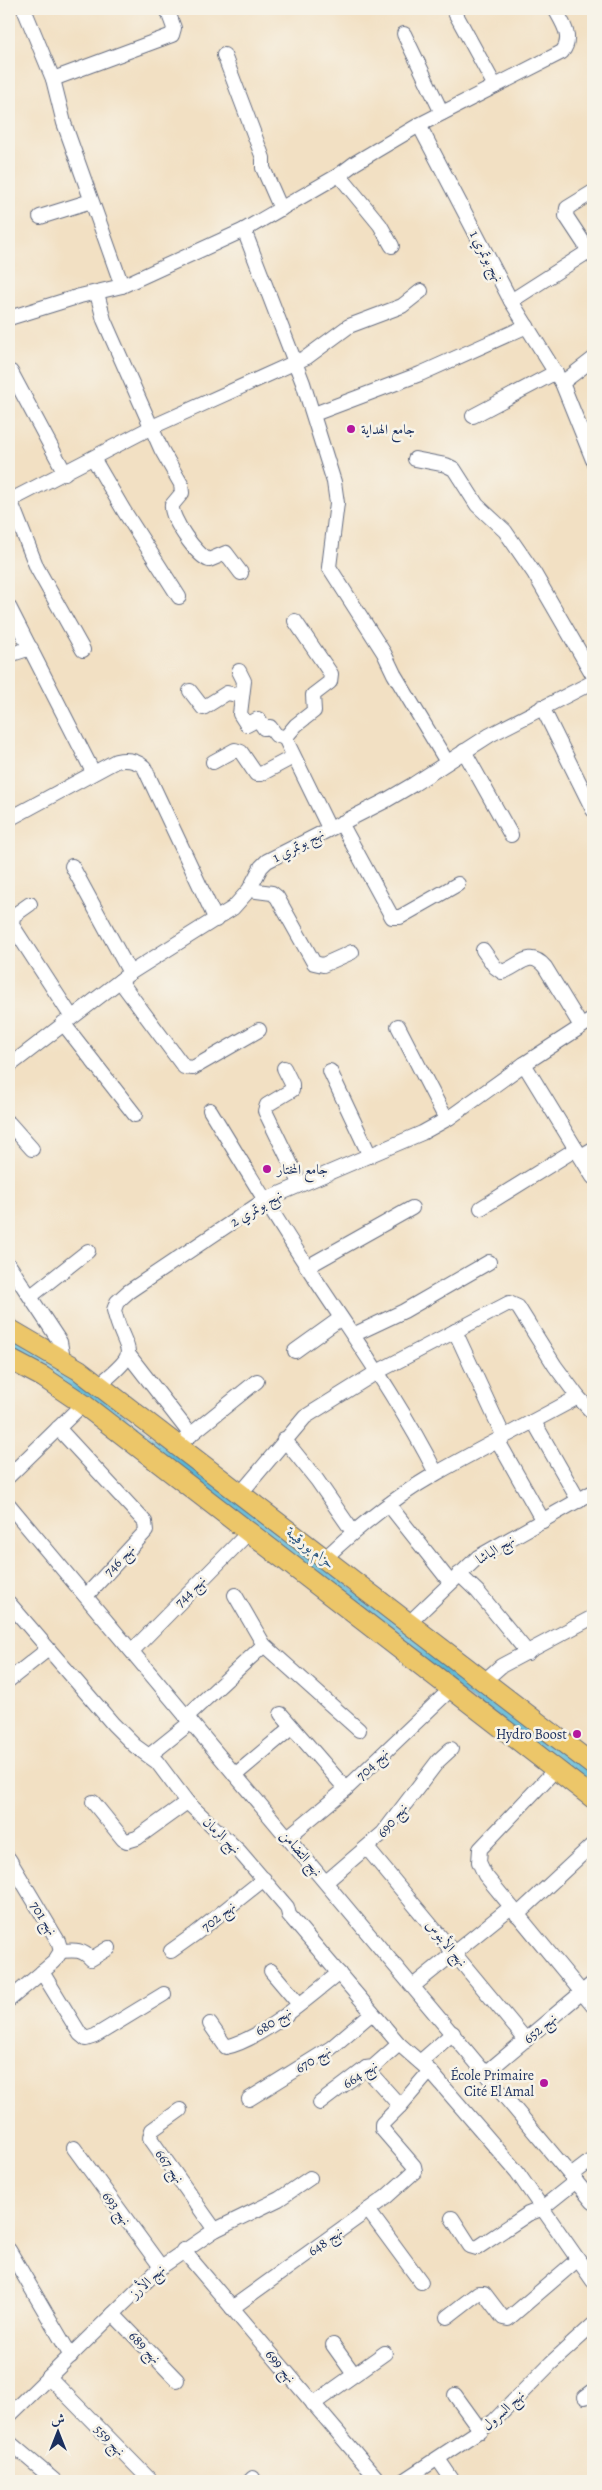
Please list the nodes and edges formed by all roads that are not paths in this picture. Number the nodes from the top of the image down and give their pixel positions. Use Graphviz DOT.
graph roads {
  1 [pos="24,9"];
  2 [pos="167,9"];
  3 [pos="453,9"];
  4 [pos="554,9"];
  5 [pos="404,34"];
  6 [pos="224,55"];
  7 [pos="53,79"];
  8 [pos="495,86"];
  9 [pos="442,113"];
  10 [pos="420,125"];
  11 [pos="339,175"];
  12 [pos="593,192"];
  13 [pos="91,201"];
  14 [pos="281,209"];
  15 [pos="40,217"];
  16 [pos="244,230"];
  17 [pos="392,246"];
  18 [pos="591,254"];
  19 [pos="122,286"];
  20 [pos="421,291"];
  21 [pos="97,293"];
  22 [pos="511,301"];
  23 [pos="9,318"];
  24 [pos="527,326"];
  25 [pos="593,360"];
  26 [pos="295,362"];
  27 [pos="11,372"];
  28 [pos="559,378"];
  29 [pos="314,414"];
  30 [pos="474,416"];
  31 [pos="152,428"];
  32 [pos="94,458"];
  33 [pos="416,459"];
  34 [pos="593,460"];
  35 [pos="64,473"];
  36 [pos="9,500"];
  37 [pos="241,573"];
  38 [pos="180,597"];
  39 [pos="9,606"];
  40 [pos="295,621"];
  41 [pos="31,648"];
  42 [pos="83,650"];
  43 [pos="9,655"];
  44 [pos="239,671"];
  45 [pos="593,675"];
  46 [pos="593,682"];
  47 [pos="190,691"];
  48 [pos="242,696"];
  49 [pos="542,707"];
  50 [pos="285,738"];
  51 [pos="464,751"];
  52 [pos="293,757"];
  53 [pos="214,762"];
  54 [pos="447,762"];
  55 [pos="93,772"];
  56 [pos="593,810"];
  57 [pos="9,819"];
  58 [pos="335,826"];
  59 [pos="511,834"];
  60 [pos="72,866"];
  61 [pos="458,884"];
  62 [pos="249,890"];
  63 [pos="30,904"];
  64 [pos="216,920"];
  65 [pos="483,950"];
  66 [pos="352,952"];
  67 [pos="125,977"];
  68 [pos="67,1019"];
  69 [pos="593,1019"];
  70 [pos="398,1026"];
  71 [pos="581,1026"];
  72 [pos="259,1030"];
  73 [pos="524,1064"];
  74 [pos="9,1066"];
  75 [pos="284,1068"];
  76 [pos="330,1071"];
  77 [pos="210,1110"];
  78 [pos="135,1115"];
  79 [pos="446,1119"];
  80 [pos="9,1122"];
  81 [pos="593,1148"];
  82 [pos="32,1150"];
  83 [pos="579,1152"];
  84 [pos="370,1156"];
  85 [pos="593,1177"];
  86 [pos="300,1183"];
  87 [pos="265,1200"];
  88 [pos="412,1208"];
  89 [pos="481,1208"];
  90 [pos="88,1251"];
  91 [pos="489,1262"];
  92 [pos="9,1265"];
  93 [pos="307,1267"];
  94 [pos="31,1296"];
  95 [pos="341,1318"];
  96 [pos="9,1329"];
  97 [pos="454,1331"];
  98 [pos="353,1335"];
  99 [pos="295,1352"];
  100 [pos="128,1354"];
  101 [pos="63,1358"];
  102 [pos="9,1359"];
  103 [pos="376,1372"];
  104 [pos="257,1381"];
  105 [pos="99,1385"];
  106 [pos="578,1397"];
  107 [pos="83,1404"];
  108 [pos="593,1413"];
  109 [pos="534,1422"];
  110 [pos="58,1428"];
  111 [pos="284,1439"];
  112 [pos="501,1439"];
  113 [pos="185,1440"];
  114 [pos="436,1474"];
  115 [pos="9,1476"];
  116 [pos="241,1492"];
  117 [pos="593,1492"];
  118 [pos="579,1501"];
  119 [pos="9,1504"];
  120 [pos="389,1505"];
  121 [pos="543,1521"];
  122 [pos="249,1532"];
  123 [pos="353,1532"];
  124 [pos="325,1558"];
  125 [pos="454,1578"];
  126 [pos="235,1595"];
  127 [pos="86,1596"];
  128 [pos="9,1604"];
  129 [pos="593,1617"];
  130 [pos="409,1622"];
  131 [pos="264,1645"];
  132 [pos="47,1650"];
  133 [pos="132,1651"];
  134 [pos="528,1653"];
  135 [pos="9,1680"];
  136 [pos="484,1681"];
  137 [pos="452,1688"];
  138 [pos="281,1714"];
  139 [pos="188,1719"];
  140 [pos="291,1728"];
  141 [pos="359,1730"];
  142 [pos="451,1749"];
  143 [pos="150,1755"];
  144 [pos="593,1765"];
  145 [pos="556,1769"];
  146 [pos="235,1775"];
  147 [pos="346,1789"];
  148 [pos="593,1798"];
  149 [pos="93,1802"];
  150 [pos="187,1802"];
  151 [pos="288,1837"];
  152 [pos="593,1844"];
  153 [pos="367,1848"];
  154 [pos="9,1859"];
  155 [pos="264,1879"];
  156 [pos="326,1882"];
  157 [pos="514,1911"];
  158 [pos="109,1948"];
  159 [pos="171,1950"];
  160 [pos="61,1952"];
  161 [pos="455,1952"];
  162 [pos="271,1971"];
  163 [pos="42,1972"];
  164 [pos="339,1973"];
  165 [pos="593,1983"];
  166 [pos="413,1986"];
  167 [pos="582,1993"];
  168 [pos="164,1994"];
  169 [pos="9,2000"];
  170 [pos="299,2004"];
  171 [pos="593,2006"];
  172 [pos="372,2013"];
  173 [pos="210,2024"];
  174 [pos="453,2033"];
  175 [pos="526,2040"];
  176 [pos="399,2044"];
  177 [pos="425,2066"];
  178 [pos="366,2068"];
  179 [pos="487,2072"];
  180 [pos="249,2099"];
  181 [pos="320,2103"];
  182 [pos="400,2106"];
  183 [pos="180,2110"];
  184 [pos="74,2148"];
  185 [pos="593,2158"];
  186 [pos="310,2178"];
  187 [pos="574,2178"];
  188 [pos="593,2202"];
  189 [pos="542,2208"];
  190 [pos="368,2210"];
  191 [pos="452,2218"];
  192 [pos="215,2230"];
  193 [pos="183,2250"];
  194 [pos="9,2252"];
  195 [pos="577,2260"];
  196 [pos="161,2267"];
  197 [pos="593,2281"];
  198 [pos="421,2282"];
  199 [pos="232,2308"];
  200 [pos="113,2314"];
  201 [pos="447,2317"];
  202 [pos="593,2325"];
  203 [pos="333,2344"];
  204 [pos="385,2353"];
  205 [pos="70,2356"];
  206 [pos="353,2374"];
  207 [pos="49,2377"];
  208 [pos="177,2380"];
  209 [pos="455,2395"];
  210 [pos="313,2404"];
  211 [pos="9,2416"];
  212 [pos="481,2431"];
  213 [pos="9,2442"];
  214 [pos="438,2459"];
  215 [pos="55,2481"];
  216 [pos="151,2481"];
  217 [pos="378,2481"];
  218 [pos="403,2481"];
  219 [pos="453,2481"];
  1 -- 7 [label="street"];
  2 -- 7 [label="street"];
  3 -- 8 [label="street"];
  4 -- 8 [label="street"];
  5 -- 9 [label="street"];
  6 -- 14 [label="street"];
  7 -- 13 [label="street"];
  8 -- 9 [label="street"];
  9 -- 10 [label="street"];
  10 -- 11 [label="street"];
  10 -- 22 [label="street, نهج بوتمري 1"];
  11 -- 14 [label="street"];
  11 -- 17 [label="street"];
  12 -- 18 [label="street"];
  13 -- 15 [label="street"];
  13 -- 19 [label="street"];
  14 -- 16 [label="street"];
  16 -- 19 [label="street"];
  16 -- 26 [label="street"];
  18 -- 22 [label="street"];
  19 -- 21 [label="street"];
  20 -- 26 [label="street"];
  21 -- 23 [label="street"];
  21 -- 31 [label="street"];
  22 -- 24 [label="street, نهج بوتمري 1"];
  24 -- 28 [label="street, نهج بوتمري 1"];
  24 -- 29 [label="street"];
  25 -- 28 [label="street"];
  26 -- 29 [label="street"];
  26 -- 31 [label="street"];
  27 -- 35 [label="street"];
  28 -- 30 [label="street"];
  28 -- 34 [label="street, نهج بوتمري 1"];
  29 -- 54 [label="street"];
  31 -- 32 [label="street"];
  31 -- 37 [label="street"];
  32 -- 35 [label="street"];
  32 -- 38 [label="street"];
  33 -- 45 [label="street"];
  35 -- 36 [label="street"];
  36 -- 42 [label="street"];
  39 -- 41 [label="street"];
  40 -- 50 [label="street"];
  41 -- 43 [label="street"];
  41 -- 55 [label="street"];
  44 -- 48 [label="street"];
  46 -- 49 [label="street, نهج بوتمري 1"];
  47 -- 48 [label="street"];
  48 -- 50 [label="street"];
  49 -- 51 [label="street, نهج بوتمري 1"];
  49 -- 56 [label="street"];
  50 -- 52 [label="street"];
  51 -- 54 [label="street, نهج بوتمري 1"];
  51 -- 59 [label="street"];
  52 -- 53 [label="street"];
  52 -- 58 [label="street"];
  54 -- 58 [label="street, نهج بوتمري 1"];
  55 -- 57 [label="street"];
  55 -- 64 [label="street"];
  58 -- 61 [label="street"];
  58 -- 62 [label="street, نهج بوتمري 1"];
  60 -- 67 [label="street"];
  62 -- 64 [label="street, نهج بوتمري 1"];
  62 -- 66 [label="street"];
  63 -- 68 [label="street"];
  64 -- 67 [label="street, نهج بوتمري 1"];
  65 -- 71 [label="street"];
  67 -- 68 [label="street, نهج بوتمري 1"];
  67 -- 72 [label="street"];
  68 -- 74 [label="street, نهج بوتمري 1"];
  68 -- 78 [label="street"];
  69 -- 71 [label="street, نهج بوتمري 2"];
  70 -- 79 [label="street"];
  71 -- 73 [label="street, نهج بوتمري 2"];
  73 -- 79 [label="street, نهج بوتمري 2"];
  73 -- 83 [label="street"];
  75 -- 86 [label="street"];
  76 -- 84 [label="street"];
  77 -- 87 [label="street"];
  79 -- 84 [label="street, نهج بوتمري 2"];
  80 -- 82 [label="street"];
  81 -- 83 [label="street"];
  83 -- 85 [label="street"];
  83 -- 89 [label="street"];
  84 -- 86 [label="street, نهج بوتمري 2"];
  86 -- 87 [label="street, نهج بوتمري 2"];
  87 -- 93 [label="street"];
  87 -- 100 [label="street, نهج بوتمري 2"];
  88 -- 93 [label="street"];
  90 -- 94 [label="street"];
  91 -- 98 [label="street"];
  92 -- 94 [label="street"];
  93 -- 95 [label="street"];
  94 -- 101 [label="street"];
  95 -- 98 [label="street"];
  95 -- 99 [label="street"];
  96 -- 101 [label="highway"];
  97 -- 103 [label="street"];
  97 -- 106 [label="street"];
  97 -- 112 [label="street"];
  98 -- 103 [label="street"];
  100 -- 105 [label="street"];
  100 -- 113 [label="street"];
  101 -- 105 [label="highway"];
  102 -- 107 [label="highway"];
  103 -- 111 [label="street"];
  103 -- 114 [label="street"];
  104 -- 113 [label="street"];
  105 -- 113 [label="highway"];
  106 -- 108 [label="street"];
  106 -- 109 [label="street"];
  107 -- 110 [label="street"];
  107 -- 122 [label="highway"];
  109 -- 112 [label="street"];
  109 -- 118 [label="street"];
  110 -- 115 [label="street"];
  110 -- 127 [label="street, نهج 746"];
  111 -- 116 [label="street"];
  111 -- 123 [label="street"];
  112 -- 114 [label="street"];
  112 -- 121 [label="street"];
  113 -- 116 [label="highway"];
  114 -- 120 [label="street"];
  116 -- 124 [label="highway"];
  117 -- 118 [label="street, نهج الباشا"];
  118 -- 121 [label="street, نهج الباشا"];
  119 -- 127 [label="street, نهج التضامن"];
  120 -- 123 [label="street"];
  120 -- 125 [label="street"];
  121 -- 125 [label="street, نهج الباشا"];
  122 -- 133 [label="street, نهج 744"];
  122 -- 137 [label="highway"];
  123 -- 124 [label="street"];
  124 -- 130 [label="highway"];
  125 -- 130 [label="street, نهج الباشا"];
  125 -- 134 [label="street"];
  126 -- 131 [label="street"];
  127 -- 133 [label="street, نهج التضامن"];
  128 -- 132 [label="street, نهج الرمان"];
  129 -- 134 [label="street"];
  130 -- 136 [label="highway"];
  131 -- 139 [label="street"];
  131 -- 141 [label="street"];
  132 -- 135 [label="street"];
  132 -- 143 [label="street, نهج الرمان"];
  133 -- 139 [label="street, نهج التضامن"];
  134 -- 136 [label="street"];
  136 -- 144 [label="highway"];
  137 -- 145 [label="highway"];
  137 -- 147 [label="street, نهج 704"];
  138 -- 140 [label="street"];
  139 -- 143 [label="street"];
  139 -- 146 [label="street, نهج التضامن"];
  140 -- 146 [label="street"];
  140 -- 147 [label="street"];
  142 -- 153 [label="street, نهج 690"];
  143 -- 150 [label="street, نهج الرمان"];
  145 -- 148 [label="highway"];
  145 -- 157 [label="street"];
  146 -- 151 [label="street, نهج التضامن"];
  147 -- 151 [label="street, نهج 704"];
  149 -- 150 [label="street"];
  150 -- 155 [label="street, نهج الرمان"];
  151 -- 156 [label="street, نهج التضامن"];
  152 -- 157 [label="street"];
  153 -- 156 [label="street, نهج 690"];
  153 -- 161 [label="street, نهج الأبنوس"];
  154 -- 160 [label="street, نهج 701"];
  155 -- 159 [label="street, نهج 702"];
  155 -- 164 [label="street, نهج الرمان"];
  156 -- 166 [label="street, نهج التضامن"];
  157 -- 161 [label="street"];
  157 -- 167 [label="street"];
  158 -- 160 [label="street"];
  160 -- 163 [label="street"];
  161 -- 166 [label="street"];
  161 -- 175 [label="street, نهج الأبنوس"];
  162 -- 170 [label="street"];
  163 -- 168 [label="street"];
  163 -- 169 [label="street"];
  164 -- 170 [label="street, نهج 680"];
  164 -- 172 [label="street, نهج الرمان"];
  165 -- 167 [label="street, نهج 652"];
  166 -- 174 [label="street, نهج التضامن"];
  167 -- 171 [label="street"];
  167 -- 175 [label="street, نهج 652"];
  170 -- 173 [label="street, نهج 680"];
  172 -- 176 [label="street, نهج الرمان"];
  172 -- 180 [label="street, نهج 670"];
  174 -- 177 [label="street"];
  174 -- 179 [label="street, نهج التضامن"];
  175 -- 179 [label="street, نهج 652"];
  176 -- 177 [label="street, نهج الرمان"];
  176 -- 178 [label="street, نهج 664"];
  177 -- 182 [label="street"];
  177 -- 189 [label="street, نهج الرمان"];
  178 -- 181 [label="street, نهج 664"];
  178 -- 182 [label="street"];
  179 -- 187 [label="street, نهج التضامن"];
  182 -- 190 [label="street, نهج 648"];
  183 -- 192 [label="street, نهج 667"];
  184 -- 196 [label="street, نهج 693"];
  185 -- 187 [label="street"];
  186 -- 192 [label="street, نهج الأرز"];
  187 -- 188 [label="street, نهج التضامن"];
  187 -- 189 [label="street"];
  189 -- 191 [label="street"];
  189 -- 195 [label="street, نهج الرمان"];
  190 -- 198 [label="street"];
  190 -- 199 [label="street, نهج 648"];
  192 -- 193 [label="street, نهج الأرز"];
  193 -- 196 [label="street, نهج الأرز"];
  193 -- 199 [label="street, نهج 699"];
  194 -- 205 [label="street"];
  195 -- 197 [label="street, نهج الرمان"];
  195 -- 201 [label="street"];
  196 -- 200 [label="street, نهج الأرز"];
  199 -- 210 [label="street, نهج 699"];
  200 -- 205 [label="street, نهج الأرز"];
  200 -- 208 [label="street, نهج 689"];
  202 -- 212 [label="street, نهج السرول"];
  203 -- 206 [label="street"];
  204 -- 206 [label="street"];
  205 -- 207 [label="street, نهج الأرز"];
  206 -- 210 [label="street"];
  207 -- 211 [label="street, نهج الأرز"];
  207 -- 216 [label="street, نهج 559"];
  209 -- 212 [label="street"];
  210 -- 217 [label="street, نهج 699"];
  212 -- 214 [label="street, نهج السرول"];
  213 -- 215 [label="street"];
  214 -- 218 [label="street, نهج السرول"];
  214 -- 219 [label="street"];
}
